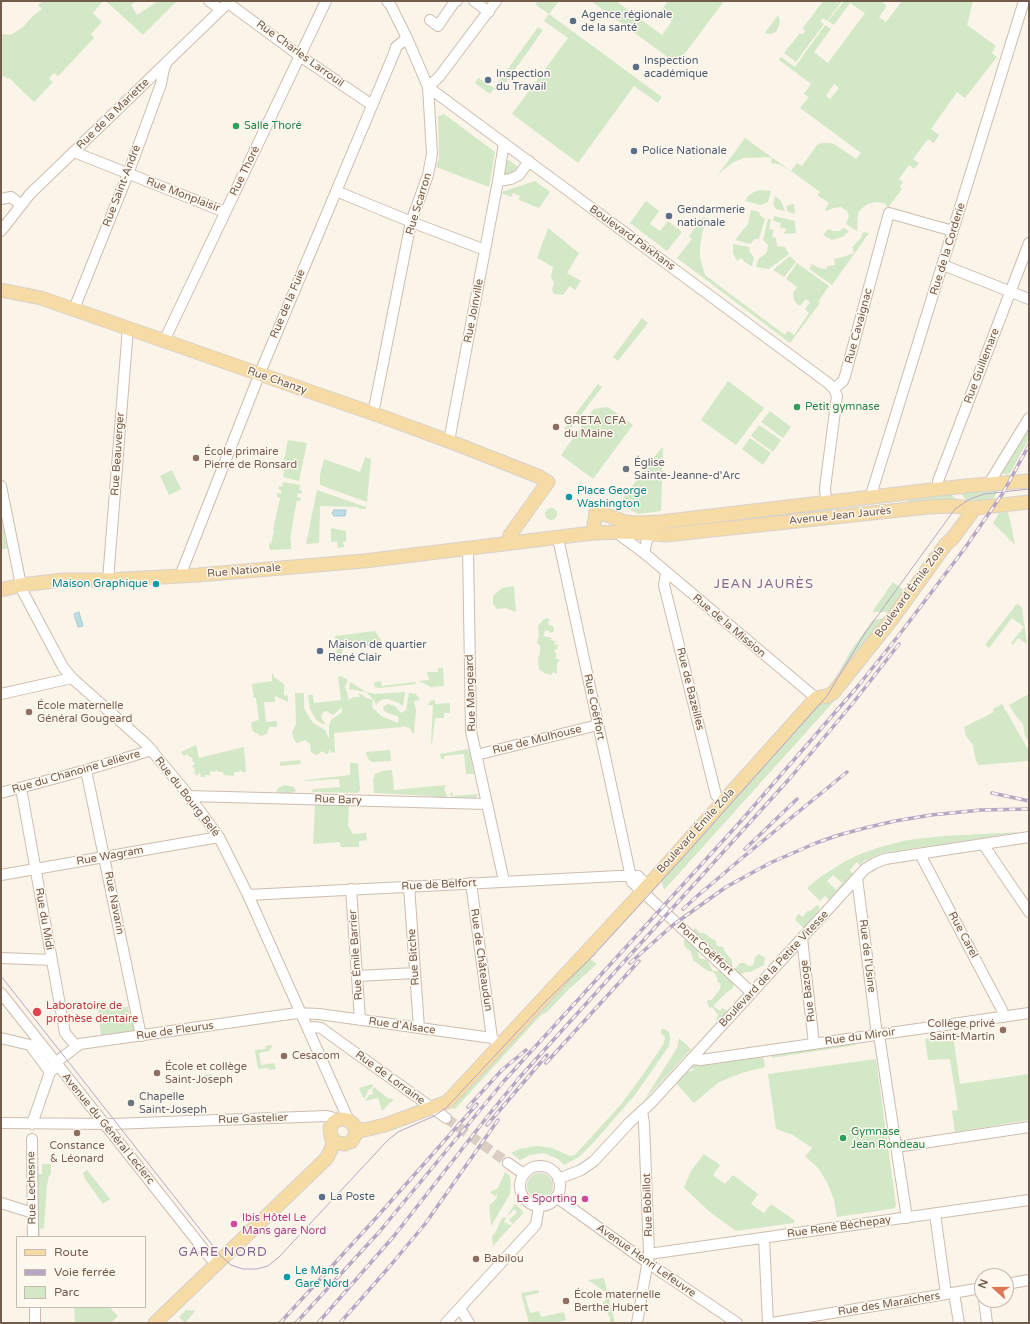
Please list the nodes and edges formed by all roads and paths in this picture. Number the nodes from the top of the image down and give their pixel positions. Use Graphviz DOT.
graph roads {
  1 [pos="209,1"];
  2 [pos="326,1"];
  3 [pos="387,1"];
  4 [pos="457,1"];
  5 [pos="474,1"];
  6 [pos="496,1"];
  7 [pos="1024,1"];
  8 [pos="229,2"];
  9 [pos="220,10"];
  10 [pos="489,12"];
  11 [pos="430,20"];
  12 [pos="407,38"];
  13 [pos="300,56"];
  14 [pos="167,62"];
  15 [pos="428,87"];
  16 [pos="372,105"];
  17 [pos="504,143"];
  18 [pos="74,152"];
  19 [pos="529,162"];
  20 [pos="128,174"];
  21 [pos="498,181"];
  22 [pos="336,191"];
  23 [pos="1,199"];
  24 [pos="21,205"];
  25 [pos="225,212"];
  26 [pos="411,222"];
  27 [pos="1,231"];
  28 [pos="953,231"];
  29 [pos="1029,243"];
  30 [pos="485,250"];
  31 [pos="943,265"];
  32 [pos="1,290"];
  33 [pos="1010,291"];
  34 [pos="1029,299"];
  35 [pos="74,309"];
  36 [pos="128,328"];
  37 [pos="164,341"];
  38 [pos="259,375"];
  39 [pos="834,389"];
  40 [pos="373,414"];
  41 [pos="1029,418"];
  42 [pos="449,441"];
  43 [pos="1029,481"];
  44 [pos="988,485"];
  45 [pos="1,486"];
  46 [pos="944,489"];
  47 [pos="870,498"];
  48 [pos="826,502"];
  49 [pos="1029,502"];
  50 [pos="900,504"];
  51 [pos="969,508"];
  52 [pos="651,528"];
  53 [pos="593,533"];
  54 [pos="617,533"];
  55 [pos="558,538"];
  56 [pos="511,543"];
  57 [pos="468,548"];
  58 [pos="644,553"];
  59 [pos="666,573"];
  60 [pos="180,576"];
  61 [pos="108,580"];
  62 [pos="21,585"];
  63 [pos="1,590"];
  64 [pos="72,678"];
  65 [pos="1,694"];
  66 [pos="816,698"];
  67 [pos="598,725"];
  68 [pos="152,750"];
  69 [pos="476,754"];
  70 [pos="86,770"];
  71 [pos="21,788"];
  72 [pos="1,793"];
  73 [pos="189,796"];
  74 [pos="723,802"];
  75 [pos="487,804"];
  76 [pos="219,837"];
  77 [pos="1029,837"];
  78 [pos="983,844"];
  79 [pos="920,854"];
  80 [pos="105,857"];
  81 [pos="35,869"];
  82 [pos="1,875"];
  83 [pos="631,876"];
  84 [pos="857,878"];
  85 [pos="504,881"];
  86 [pos="471,883"];
  87 [pos="409,886"];
  88 [pos="351,889"];
  89 [pos="645,889"];
  90 [pos="248,895"];
  91 [pos="1029,912"];
  92 [pos="802,938"];
  93 [pos="1,958"];
  94 [pos="52,960"];
  95 [pos="415,973"];
  96 [pos="357,976"];
  97 [pos="752,992"];
  98 [pos="1,993"];
  99 [pos="301,1013"];
  100 [pos="1029,1014"];
  101 [pos="1004,1017"];
  102 [pos="360,1020"];
  103 [pos="419,1028"];
  104 [pos="308,1029"];
  105 [pos="878,1035"];
  106 [pos="142,1036"];
  107 [pos="1,1038"];
  108 [pos="496,1041"];
  109 [pos="814,1044"];
  110 [pos="76,1046"];
  111 [pos="691,1058"];
  112 [pos="54,1067"];
  113 [pos="431,1108"];
  114 [pos="642,1111"];
  115 [pos="446,1118"];
  116 [pos="1,1123"];
  117 [pos="32,1124"];
  118 [pos="104,1124"];
  119 [pos="1029,1127"];
  120 [pos="344,1131"];
  121 [pos="32,1139"];
  122 [pos="896,1147"];
  123 [pos="508,1163"];
  124 [pos="524,1174"];
  125 [pos="558,1179"];
  126 [pos="556,1197"];
  127 [pos="1029,1200"];
  128 [pos="1,1203"];
  129 [pos="539,1206"];
  130 [pos="33,1213"];
  131 [pos="934,1214"];
  132 [pos="907,1218"];
  133 [pos="33,1236"];
  134 [pos="764,1238"];
  135 [pos="649,1259"];
  136 [pos="216,1265"];
  137 [pos="1029,1280"];
  138 [pos="1014,1283"];
  139 [pos="974,1289"];
  140 [pos="950,1293"];
  141 [pos="35,1308"];
  142 [pos="460,1308"];
  143 [pos="985,1308"];
  144 [pos="35,1323"];
  145 [pos="156,1323"];
  146 [pos="446,1323"];
  147 [pos="469,1323"];
  148 [pos="637,1323"];
  149 [pos="737,1323"];
  150 [pos="768,1323"];
  151 [pos="772,1323"];
  152 [pos="959,1323"];
  153 [pos="987,1323"];
  1 -- 9 [label="street"];
  2 -- 13 [label="street, Rue Thoré"];
  3 -- 12 [label="street, Rue Scarron"];
  4 -- 11 [label="street"];
  5 -- 10 [label="street"];
  6 -- 10 [label="street"];
  7 -- 28 [label="street, Rue de la Corderie"];
  8 -- 9 [label="street, Rue de la Mariette"];
  8 -- 13 [label="street, Rue Charles Larrouil"];
  9 -- 14 [label="street, Rue de la Mariette"];
  10 -- 15 [label="street"];
  12 -- 15 [label="street, Rue Scarron"];
  12 -- 16 [label="street, Rue de la Fuie"];
  13 -- 16 [label="street, Rue Charles Larrouil"];
  13 -- 25 [label="street, Rue Thoré"];
  14 -- 18 [label="street, Rue de la Mariette"];
  14 -- 20 [label="street, Rue Saint-André"];
  15 -- 17 [label="street, Boulevard Paixhans"];
  15 -- 26 [label="street, Rue Scarron"];
  16 -- 22 [label="street, Rue de la Fuie"];
  17 -- 19 [label="street, Boulevard Paixhans"];
  17 -- 21 [label="street, Rue Joinville"];
  18 -- 20 [label="street, Rue Monplaisir"];
  18 -- 24 [label="street, Rue de la Mariette"];
  19 -- 21 [label="street"];
  19 -- 39 [label="street, Boulevard Paixhans"];
  20 -- 25 [label="street, Rue Monplaisir"];
  20 -- 35 [label="street, Rue Saint-André"];
  21 -- 30 [label="street, Rue Joinville"];
  22 -- 26 [label="street"];
  22 -- 38 [label="street, Rue de la Fuie"];
  23 -- 24 [label="street"];
  24 -- 27 [label="street, Rue de la Mariette"];
  25 -- 37 [label="street, Rue Thoré"];
  26 -- 30 [label="street"];
  26 -- 40 [label="street, Rue Scarron"];
  28 -- 31 [label="street, Rue de la Corderie"];
  28 -- 39 [label="street, Rue Cavaignac"];
  29 -- 33 [label="street, Rue Guillemare"];
  30 -- 42 [label="street, Rue Joinville"];
  31 -- 33 [label="street"];
  31 -- 47 [label="street, Rue de la Corderie"];
  32 -- 35 [label="main road, Rue Chanzy"];
  33 -- 34 [label="street"];
  33 -- 46 [label="street, Rue Guillemare"];
  35 -- 36 [label="main road, Rue Chanzy"];
  36 -- 37 [label="main road, Rue Chanzy"];
  36 -- 61 [label="street, Rue Beauverger"];
  37 -- 38 [label="main road, Rue Chanzy"];
  38 -- 40 [label="main road, Rue Chanzy"];
  38 -- 60 [label="street, Rue de la Fuie"];
  39 -- 48 [label="street"];
  40 -- 42 [label="main road, Rue Chanzy"];
  41 -- 44 [label="street"];
  42 -- 56 [label="main road, Rue Chanzy"];
  43 -- 44 [label="main road, Avenue Jean Jaurès"];
  44 -- 46 [label="main road, Avenue Jean Jaurès"];
  45 -- 62 [label="street, Rue du Bourg Belé"];
  46 -- 50 [label="main road, Avenue Jean Jaurès"];
  46 -- 51 [label="main road"];
  47 -- 48 [label="main road, Avenue Jean Jaurès"];
  47 -- 50 [label="main road, Avenue Jean Jaurès"];
  48 -- 52 [label="main road, Avenue Jean Jaurès"];
  49 -- 51 [label="main road, Avenue Jean Jaurès"];
  50 -- 51 [label="main road, Avenue Jean Jaurès"];
  50 -- 52 [label="main road, Avenue Jean Jaurès"];
  51 -- 66 [label="main road, Boulevard Émile Zola"];
  52 -- 53 [label="main road"];
  52 -- 54 [label="main road, Avenue Jean Jaurès"];
  52 -- 58 [label="street"];
  53 -- 54 [label="main road"];
  53 -- 55 [label="main road"];
  54 -- 58 [label="street, Rue de la Mission"];
  55 -- 56 [label="main road"];
  55 -- 67 [label="street, Rue Coëffort"];
  56 -- 57 [label="main road, Rue Nationale"];
  57 -- 60 [label="main road, Rue Nationale"];
  57 -- 69 [label="street, Rue Mangeard"];
  58 -- 59 [label="street, Rue de la Mission"];
  59 -- 66 [label="street, Rue de la Mission"];
  59 -- 74 [label="street, Rue de Bazeilles"];
  60 -- 61 [label="main road, Rue Nationale"];
  61 -- 62 [label="main road, Rue Nationale"];
  62 -- 63 [label="main road, Rue Nationale"];
  62 -- 64 [label="street, Rue du Bourg Belé"];
  64 -- 65 [label="street"];
  64 -- 68 [label="street, Rue du Bourg Belé"];
  66 -- 74 [label="main road, Boulevard Émile Zola"];
  67 -- 69 [label="street, Rue de Mulhouse"];
  67 -- 83 [label="street, Rue Coëffort"];
  68 -- 70 [label="street, Rue du Chanoine Lelièvre"];
  68 -- 73 [label="street, Rue du Bourg Belé"];
  69 -- 75 [label="street, Rue Mangeard"];
  70 -- 71 [label="street, Rue du Chanoine Lelièvre"];
  70 -- 80 [label="street, Rue Navarin"];
  71 -- 72 [label="street, Rue du Chanoine Lelièvre"];
  71 -- 81 [label="street, Rue du Midi"];
  73 -- 75 [label="street, Rue Bary"];
  73 -- 76 [label="street, Rue du Bourg Belé"];
  74 -- 89 [label="main road, Boulevard Émile Zola"];
  75 -- 85 [label="street, Rue Mangeard"];
  76 -- 80 [label="street, Rue Wagram"];
  76 -- 90 [label="street, Rue du Bourg Belé"];
  77 -- 78 [label="street, Boulevard de la Petite Vitesse"];
  78 -- 79 [label="street, Boulevard de la Petite Vitesse"];
  78 -- 91 [label="street"];
  79 -- 84 [label="street, Boulevard de la Petite Vitesse"];
  79 -- 101 [label="street, Rue Carel"];
  80 -- 81 [label="street, Rue Wagram"];
  80 -- 106 [label="street, Rue Navarin"];
  81 -- 82 [label="street, Rue Wagram"];
  81 -- 94 [label="street, Rue du Midi"];
  83 -- 85 [label="street, Rue de Belfort"];
  83 -- 89 [label="street, Pont Coëffort"];
  84 -- 92 [label="street, Boulevard de la Petite Vitesse"];
  84 -- 105 [label="street, Rue de l'Usine"];
  85 -- 86 [label="street, Rue de Belfort"];
  86 -- 87 [label="street, Rue de Belfort"];
  86 -- 108 [label="street, Rue de Châteaudun"];
  87 -- 88 [label="street, Rue de Belfort"];
  87 -- 95 [label="street, Rue Bitche"];
  88 -- 90 [label="street, Rue de Belfort"];
  88 -- 96 [label="street, Rue Émile Barrier"];
  89 -- 97 [label="street, Pont Coëffort"];
  89 -- 108 [label="main road, Boulevard Émile Zola"];
  90 -- 99 [label="street, Rue du Bourg Belé"];
  92 -- 97 [label="street, Boulevard de la Petite Vitesse"];
  92 -- 109 [label="street, Rue Bazoge"];
  93 -- 94 [label="street"];
  94 -- 110 [label="street, Rue du Midi"];
  95 -- 96 [label="street"];
  95 -- 103 [label="street, Rue Bitche"];
  96 -- 102 [label="street, Rue Émile Barrier"];
  97 -- 111 [label="street, Boulevard de la Petite Vitesse"];
  98 -- 112 [label="street, Avenue du Général Leclerc"];
  99 -- 102 [label="street, Rue d'Alsace"];
  99 -- 104 [label="street, Rue du Bourg Belé"];
  99 -- 106 [label="street, Rue de Fleurus"];
  100 -- 101 [label="street, Rue du Miroir"];
  101 -- 105 [label="street, Rue du Miroir"];
  102 -- 103 [label="street, Rue d'Alsace"];
  103 -- 108 [label="street, Rue d'Alsace"];
  104 -- 113 [label="street, Rue de Lorraine"];
  104 -- 120 [label="street, Rue du Bourg Belé"];
  105 -- 109 [label="street, Rue du Miroir"];
  105 -- 122 [label="street, Rue de l'Usine"];
  106 -- 110 [label="street, Rue de Fleurus"];
  107 -- 112 [label="street"];
  108 -- 113 [label="main road, Boulevard Émile Zola"];
  109 -- 111 [label="street, Rue du Miroir"];
  110 -- 112 [label="street, Rue de Fleurus"];
  111 -- 114 [label="street, Boulevard de la Petite Vitesse"];
  112 -- 117 [label="street"];
  112 -- 118 [label="street, Avenue du Général Leclerc"];
  113 -- 115 [label="street, Rue de Lorraine"];
  113 -- 120 [label="main road, Boulevard Émile Zola"];
  114 -- 125 [label="street, Boulevard de la Petite Vitesse"];
  114 -- 135 [label="street, Rue Bobillot"];
  116 -- 117 [label="street, Rue Gastelier"];
  117 -- 118 [label="street, Rue Gastelier"];
  118 -- 120 [label="street, Rue Gastelier"];
  118 -- 136 [label="street, Avenue du Général Leclerc"];
  119 -- 122 [label="street"];
  120 -- 136 [label="main road"];
  121 -- 130 [label="street, Rue Lechesne"];
  122 -- 132 [label="street, Rue de l'Usine"];
  123 -- 124 [label="street"];
  124 -- 125 [label="street"];
  124 -- 129 [label="street"];
  125 -- 126 [label="street"];
  126 -- 129 [label="street"];
  126 -- 135 [label="street, Avenue Henri Lefeuvre"];
  127 -- 131 [label="street, Rue René Béchepay"];
  128 -- 130 [label="street"];
  129 -- 142 [label="street"];
  130 -- 133 [label="street, Rue Lechesne"];
  131 -- 132 [label="street, Rue René Béchepay"];
  131 -- 140 [label="street"];
  132 -- 134 [label="street, Rue René Béchepay"];
  134 -- 135 [label="street, Rue René Béchepay"];
  134 -- 150 [label="street"];
  135 -- 148 [label="street, Rue Bobillot"];
  135 -- 149 [label="street, Avenue Henri Lefeuvre"];
  136 -- 145 [label="main road"];
  137 -- 138 [label="street"];
  139 -- 140 [label="street, Rue des Maraîchers"];
  140 -- 151 [label="street, Rue des Maraîchers"];
  140 -- 152 [label="street"];
  141 -- 144 [label="street"];
  142 -- 146 [label="street"];
  142 -- 147 [label="street"];
  143 -- 153 [label="street"];
}
